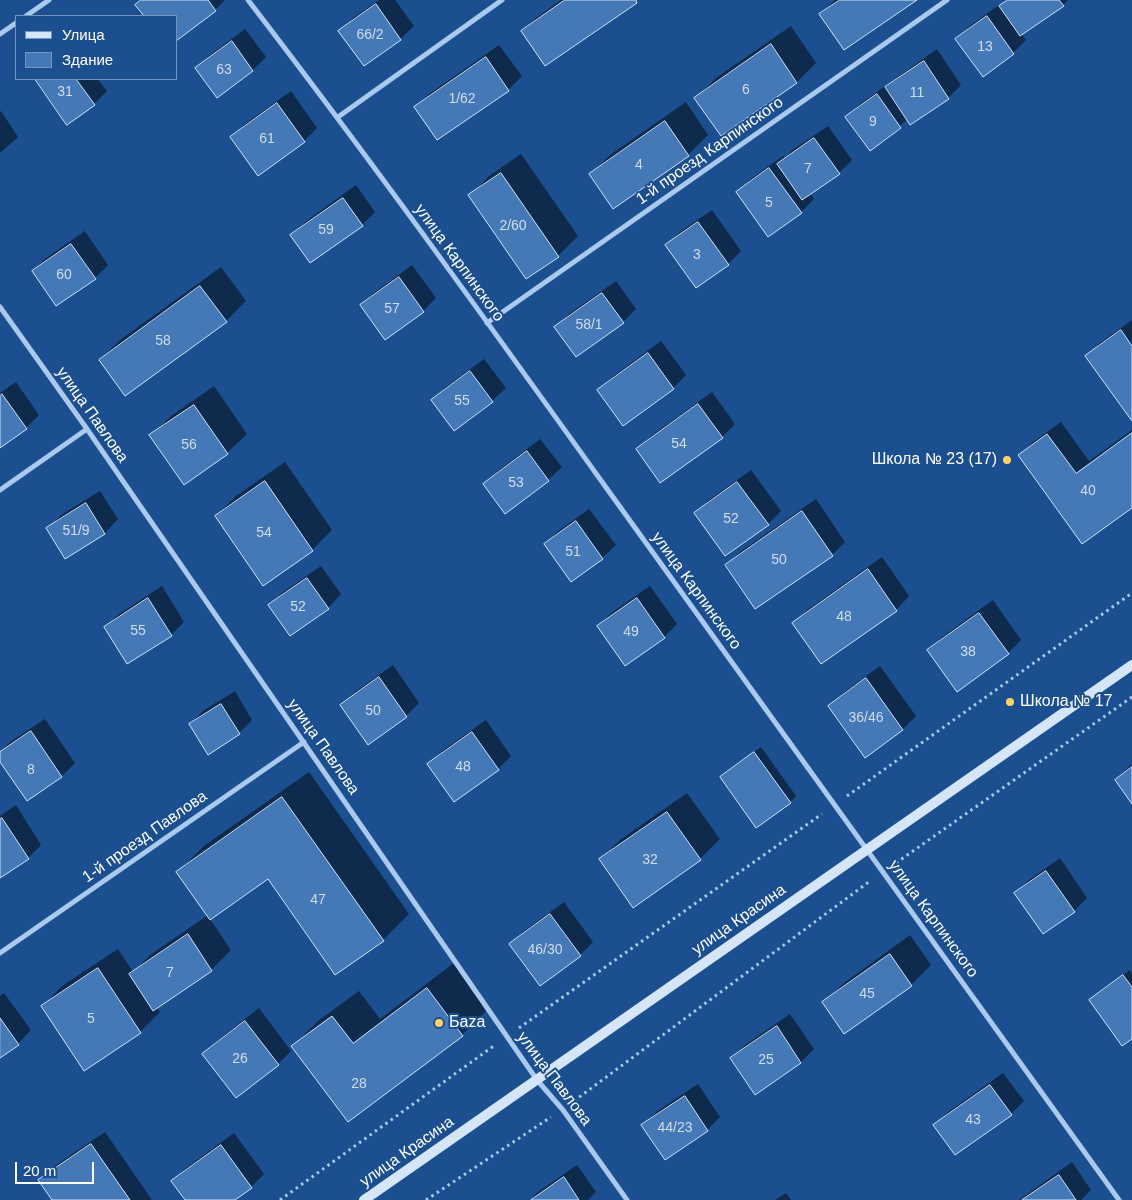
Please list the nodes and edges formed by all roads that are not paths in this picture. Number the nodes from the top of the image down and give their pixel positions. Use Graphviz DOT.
graph roads {
  1 [pos="49,0"];
  2 [pos="248,0"];
  3 [pos="502,0"];
  4 [pos="947,0"];
  5 [pos="27,15"];
  6 [pos="15,24"];
  7 [pos="0,34"];
  8 [pos="338,117"];
  9 [pos="0,307"];
  10 [pos="488,323"];
  11 [pos="87,429"];
  12 [pos="0,490"];
  13 [pos="1132,665"];
  14 [pos="304,742"];
  15 [pos="867,848"];
  16 [pos="0,953"];
  17 [pos="537,1080"];
  18 [pos="364,1200"];
  19 [pos="627,1200"];
  20 [pos="1119,1200"];
  1 -- 5 [label="street"];
  2 -- 8 [label="street, улица Карпинского"];
  3 -- 8 [label="street"];
  4 -- 10 [label="street, 1-й проезд Карпинского"];
  6 -- 7 [label="street"];
  8 -- 10 [label="street, улица Карпинского"];
  9 -- 11 [label="street, улица Павлова"];
  10 -- 15 [label="street, улица Карпинского"];
  11 -- 12 [label="street"];
  11 -- 14 [label="street, улица Павлова"];
  13 -- 15 [label="main road, улица Красина"];
  14 -- 16 [label="street, 1-й проезд Павлова"];
  14 -- 17 [label="street, улица Павлова"];
  15 -- 17 [label="main road, улица Красина"];
  15 -- 20 [label="street, улица Карпинского"];
  17 -- 18 [label="main road, улица Красина"];
  17 -- 19 [label="street, улица Павлова"];
}
